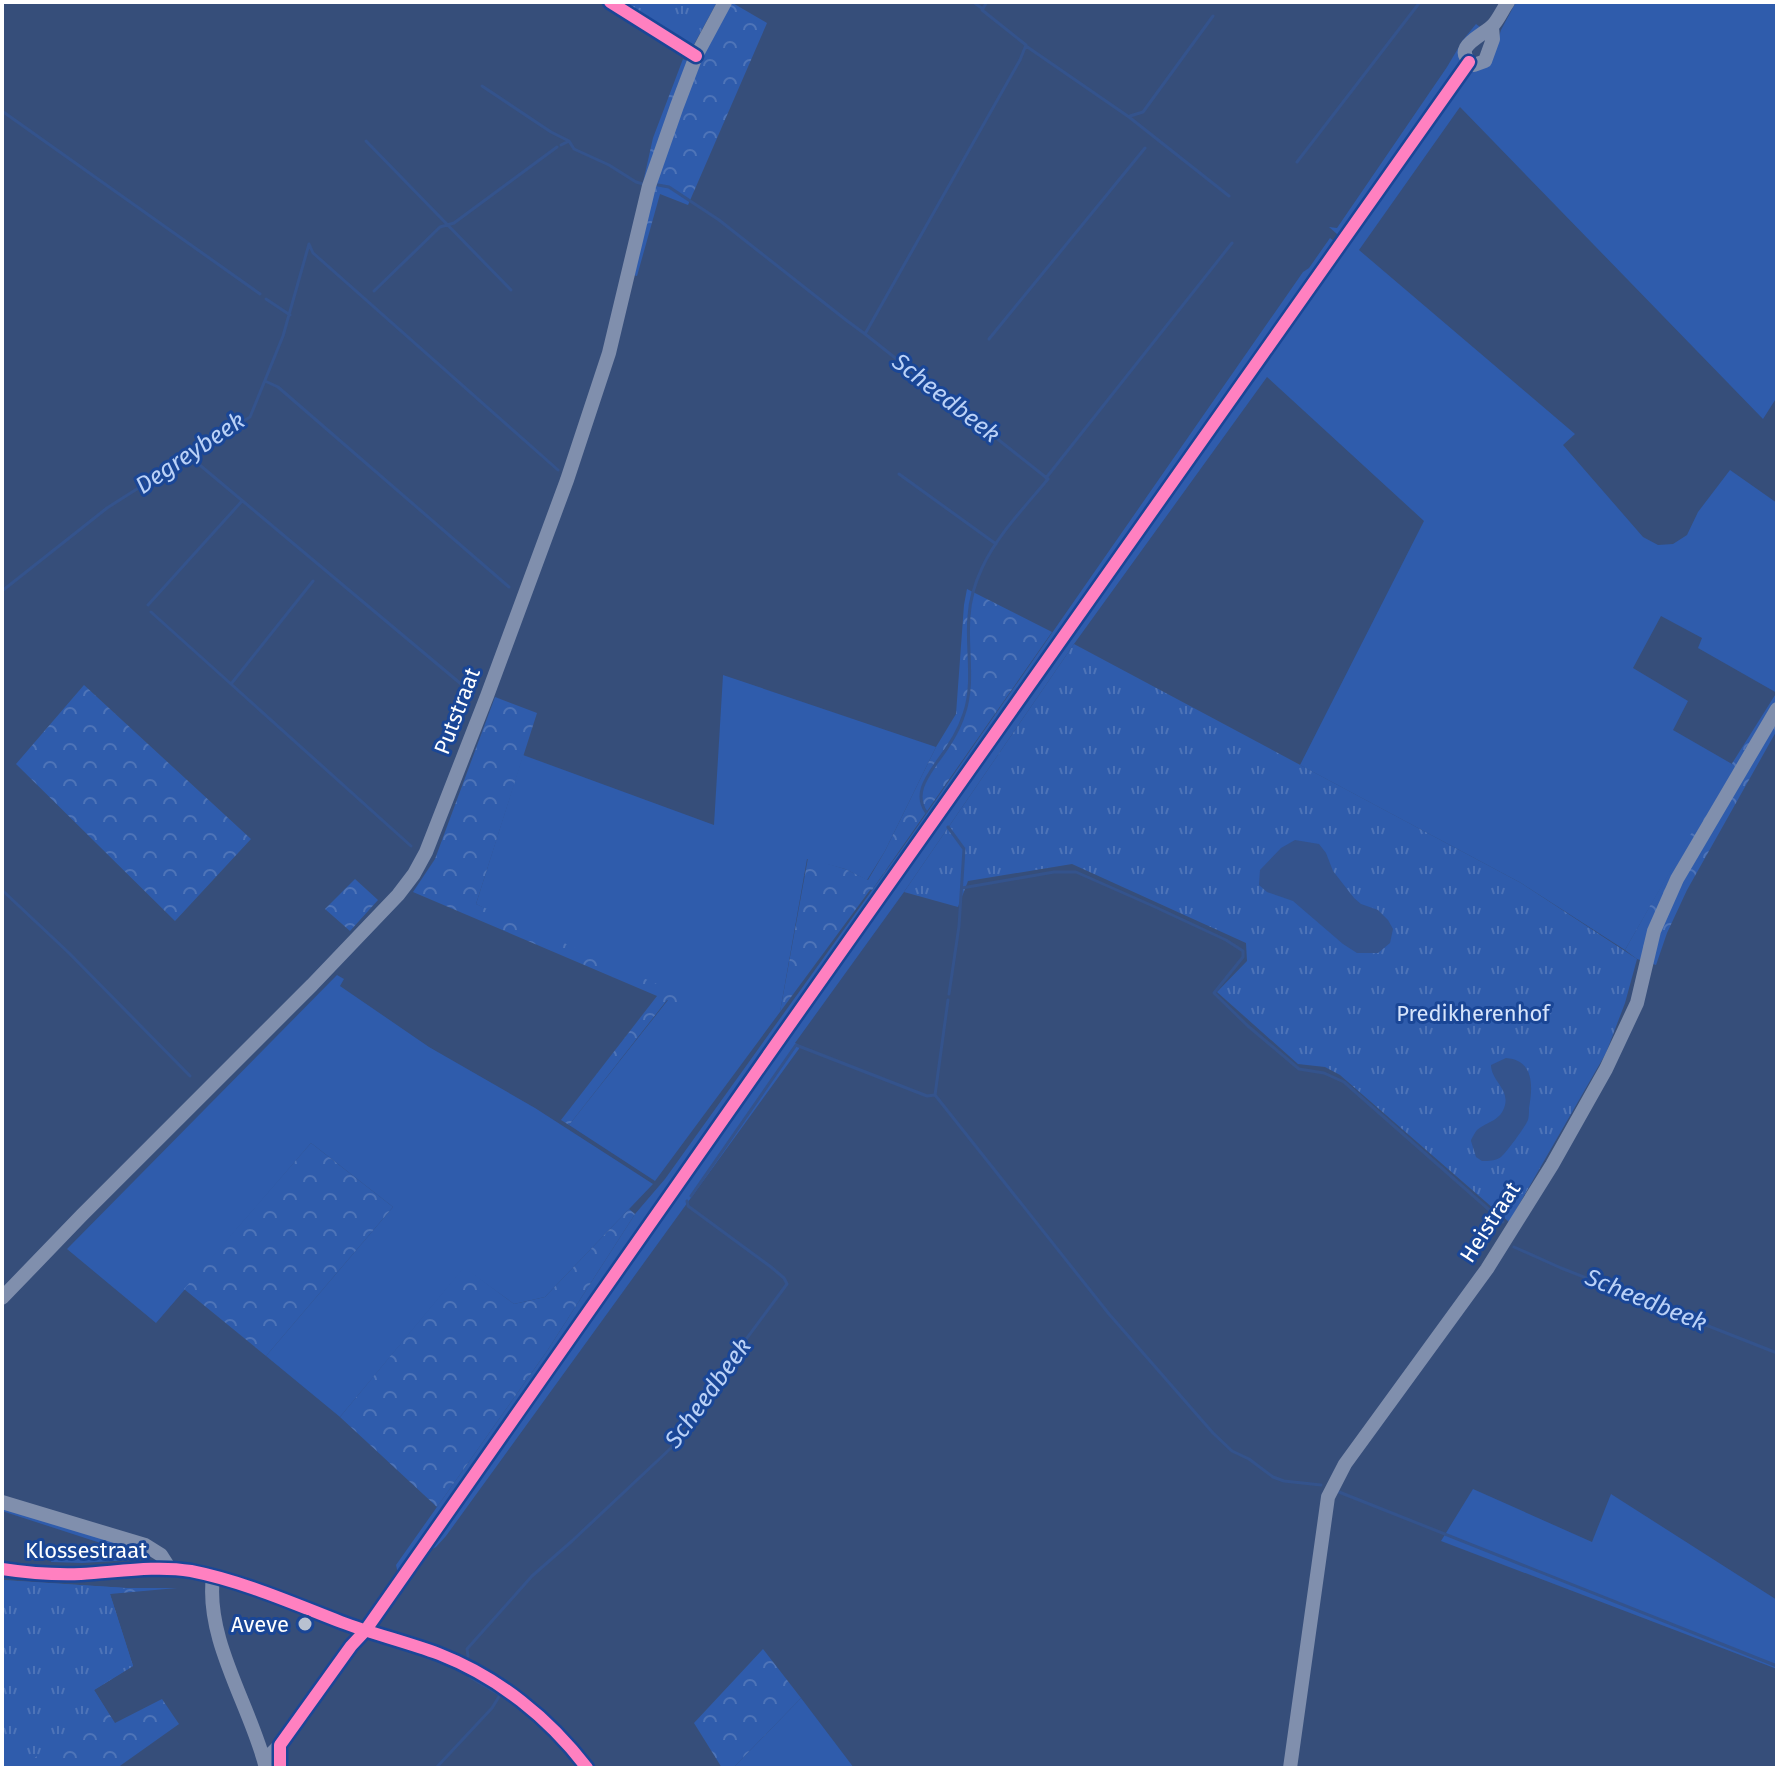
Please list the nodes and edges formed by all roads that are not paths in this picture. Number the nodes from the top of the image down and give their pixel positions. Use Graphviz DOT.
graph roads {
  1 [pos="725,2"];
  2 [pos="1508,2"];
  3 [pos="1492,27"];
  4 [pos="1777,709"];
  5 [pos="2,1298"];
  6 [pos="2,1502"];
  7 [pos="2,1569"];
  8 [pos="170,1569"];
  9 [pos="213,1577"];
  10 [pos="365,1631"];
  11 [pos="265,1765"];
  12 [pos="587,1768"];
  13 [pos="1290,1768"];
  1 -- 5 [label="street, Putstraat"];
  2 -- 3 [label="street"];
  4 -- 13 [label="street, Heistraat"];
  6 -- 8 [label="street"];
  7 -- 8 [label="street, Klossestraat"];
  8 -- 9 [label="street, Klossestraat"];
  9 -- 10 [label="street, Klossestraat"];
  9 -- 11 [label="street"];
  10 -- 11 [label="street"];
  10 -- 12 [label="street, Klossestraat"];
}
